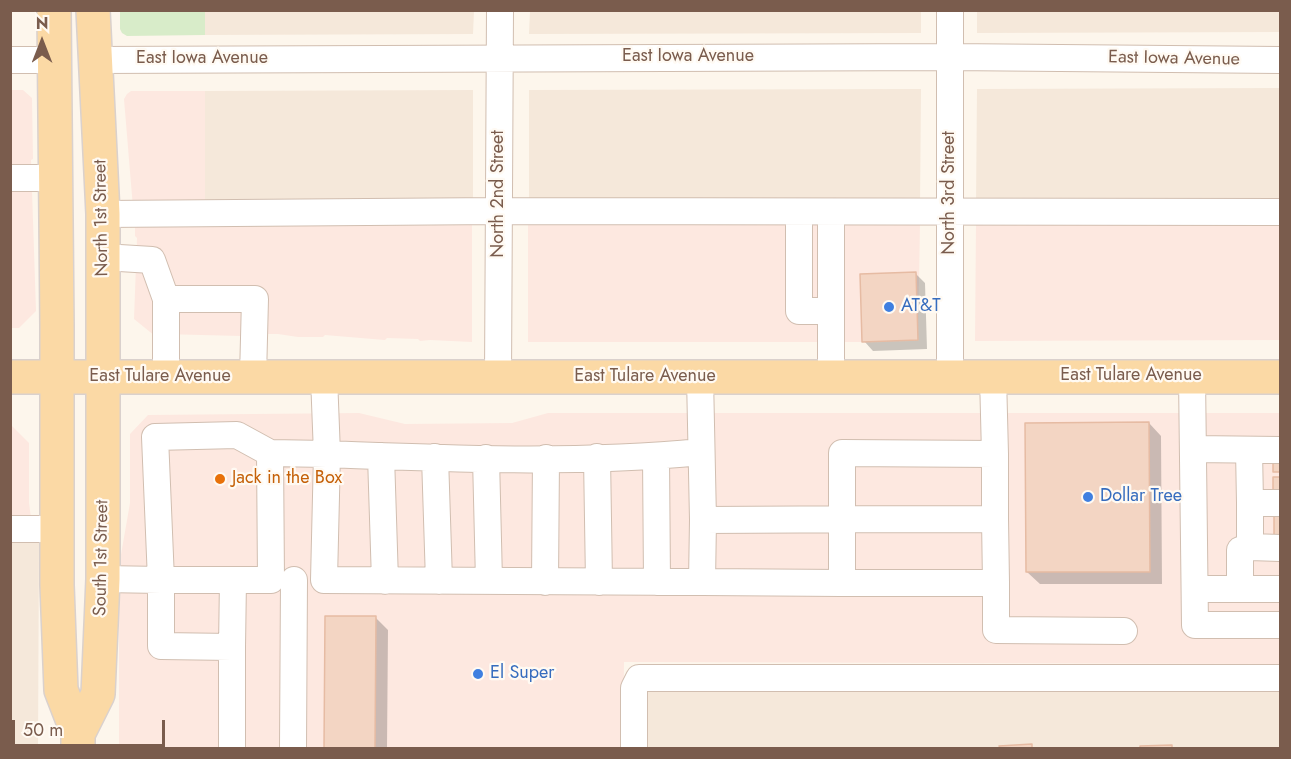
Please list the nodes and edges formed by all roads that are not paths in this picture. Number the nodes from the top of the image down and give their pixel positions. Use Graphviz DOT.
graph roads {
  1 [pos="54,10"];
  2 [pos="74,10"];
  3 [pos="93,10"];
  4 [pos="500,10"];
  5 [pos="950,10"];
  6 [pos="500,57"];
  7 [pos="950,57"];
  8 [pos="10,60"];
  9 [pos="55,60"];
  10 [pos="95,60"];
  11 [pos="1281,60"];
  12 [pos="56,170"];
  13 [pos="10,178"];
  14 [pos="499,211"];
  15 [pos="799,212"];
  16 [pos="831,212"];
  17 [pos="950,212"];
  18 [pos="1281,212"];
  19 [pos="103,214"];
  20 [pos="103,257"];
  21 [pos="166,299"];
  22 [pos="831,311"];
  23 [pos="831,376"];
  24 [pos="950,376"];
  25 [pos="993,376"];
  26 [pos="1192,376"];
  27 [pos="1281,376"];
  28 [pos="10,377"];
  29 [pos="57,377"];
  30 [pos="104,377"];
  31 [pos="166,377"];
  32 [pos="253,377"];
  33 [pos="324,377"];
  34 [pos="498,377"];
  35 [pos="700,377"];
  36 [pos="1193,449"];
  37 [pos="1249,450"];
  38 [pos="1281,450"];
  39 [pos="701,452"];
  40 [pos="270,453"];
  41 [pos="327,454"];
  42 [pos="995,454"];
  43 [pos="381,456"];
  44 [pos="656,456"];
  45 [pos="435,457"];
  46 [pos="486,458"];
  47 [pos="546,458"];
  48 [pos="597,458"];
  49 [pos="1250,503"];
  50 [pos="1281,503"];
  51 [pos="703,519"];
  52 [pos="842,519"];
  53 [pos="995,519"];
  54 [pos="10,529"];
  55 [pos="57,529"];
  56 [pos="1250,547"];
  57 [pos="1281,548"];
  58 [pos="102,579"];
  59 [pos="161,580"];
  60 [pos="233,580"];
  61 [pos="283,580"];
  62 [pos="324,580"];
  63 [pos="385,580"];
  64 [pos="439,581"];
  65 [pos="489,581"];
  66 [pos="545,582"];
  67 [pos="599,582"];
  68 [pos="657,582"];
  69 [pos="702,582"];
  70 [pos="842,583"];
  71 [pos="996,583"];
  72 [pos="1195,589"];
  73 [pos="1240,589"];
  74 [pos="1281,590"];
  75 [pos="1281,625"];
  76 [pos="1124,631"];
  77 [pos="232,647"];
  78 [pos="1281,678"];
  79 [pos="78,741"];
  80 [pos="232,748"];
  81 [pos="293,748"];
  82 [pos="634,748"];
  1 -- 9 [label="main road"];
  2 -- 10 [label="main road"];
  3 -- 10 [label="main road, North 1st Street"];
  4 -- 6 [label="street, North 2nd Street"];
  5 -- 7 [label="street, North 3rd Street"];
  6 -- 7 [label="street, East Iowa Avenue"];
  6 -- 10 [label="street, East Iowa Avenue"];
  6 -- 14 [label="street, North 2nd Street"];
  7 -- 11 [label="street, East Iowa Avenue"];
  7 -- 17 [label="street, North 3rd Street"];
  8 -- 9 [label="street"];
  9 -- 12 [label="main road"];
  10 -- 19 [label="main road, North 1st Street"];
  12 -- 13 [label="street"];
  12 -- 29 [label="main road"];
  14 -- 15 [label="street"];
  14 -- 19 [label="street"];
  14 -- 34 [label="street, North 2nd Street"];
  15 -- 16 [label="street"];
  15 -- 22 [label="street"];
  16 -- 17 [label="street"];
  16 -- 22 [label="street"];
  17 -- 18 [label="street"];
  17 -- 24 [label="street, North 3rd Street"];
  19 -- 20 [label="main road, North 1st Street"];
  20 -- 21 [label="street"];
  20 -- 30 [label="main road, North 1st Street"];
  21 -- 31 [label="street"];
  21 -- 32 [label="street"];
  22 -- 23 [label="street"];
  23 -- 24 [label="main road, East Tulare Avenue"];
  23 -- 35 [label="main road, East Tulare Avenue"];
  24 -- 25 [label="main road, East Tulare Avenue"];
  25 -- 26 [label="main road, East Tulare Avenue"];
  25 -- 42 [label="street"];
  26 -- 27 [label="main road, East Tulare Avenue"];
  26 -- 36 [label="street"];
  28 -- 29 [label="main road, East Tulare Avenue"];
  29 -- 30 [label="main road, East Tulare Avenue"];
  29 -- 55 [label="main road, South 1st Street"];
  30 -- 31 [label="main road, East Tulare Avenue"];
  30 -- 58 [label="main road, South 1st Street"];
  31 -- 32 [label="main road, East Tulare Avenue"];
  32 -- 33 [label="main road, East Tulare Avenue"];
  33 -- 34 [label="main road, East Tulare Avenue"];
  33 -- 41 [label="street"];
  34 -- 35 [label="main road, East Tulare Avenue"];
  35 -- 39 [label="street"];
  36 -- 37 [label="street"];
  36 -- 72 [label="street"];
  37 -- 38 [label="street"];
  37 -- 49 [label="street"];
  39 -- 44 [label="street"];
  39 -- 51 [label="street"];
  40 -- 41 [label="street"];
  40 -- 59 [label="street"];
  40 -- 61 [label="street"];
  41 -- 43 [label="street"];
  41 -- 62 [label="street"];
  42 -- 52 [label="street"];
  42 -- 53 [label="street"];
  43 -- 45 [label="street"];
  43 -- 63 [label="street"];
  44 -- 48 [label="street"];
  44 -- 68 [label="street"];
  45 -- 46 [label="street"];
  45 -- 64 [label="street"];
  46 -- 47 [label="street"];
  46 -- 65 [label="street"];
  47 -- 48 [label="street"];
  47 -- 66 [label="street"];
  48 -- 67 [label="street"];
  49 -- 50 [label="street"];
  49 -- 56 [label="street"];
  51 -- 52 [label="street"];
  51 -- 69 [label="street"];
  52 -- 53 [label="street"];
  52 -- 70 [label="street"];
  53 -- 71 [label="street"];
  54 -- 55 [label="street"];
  55 -- 79 [label="main road, South 1st Street"];
  56 -- 57 [label="street"];
  56 -- 73 [label="street"];
  58 -- 59 [label="street"];
  58 -- 79 [label="main road, South 1st Street"];
  59 -- 60 [label="street"];
  59 -- 77 [label="street"];
  60 -- 61 [label="street"];
  60 -- 77 [label="street"];
  61 -- 62 [label="street"];
  61 -- 81 [label="street"];
  62 -- 63 [label="street"];
  63 -- 64 [label="street"];
  64 -- 65 [label="street"];
  65 -- 66 [label="street"];
  66 -- 67 [label="street"];
  67 -- 68 [label="street"];
  68 -- 69 [label="street"];
  69 -- 70 [label="street"];
  70 -- 71 [label="street"];
  71 -- 76 [label="street"];
  72 -- 73 [label="street"];
  72 -- 75 [label="street"];
  73 -- 74 [label="street"];
  77 -- 80 [label="street"];
  78 -- 82 [label="street"];
}
